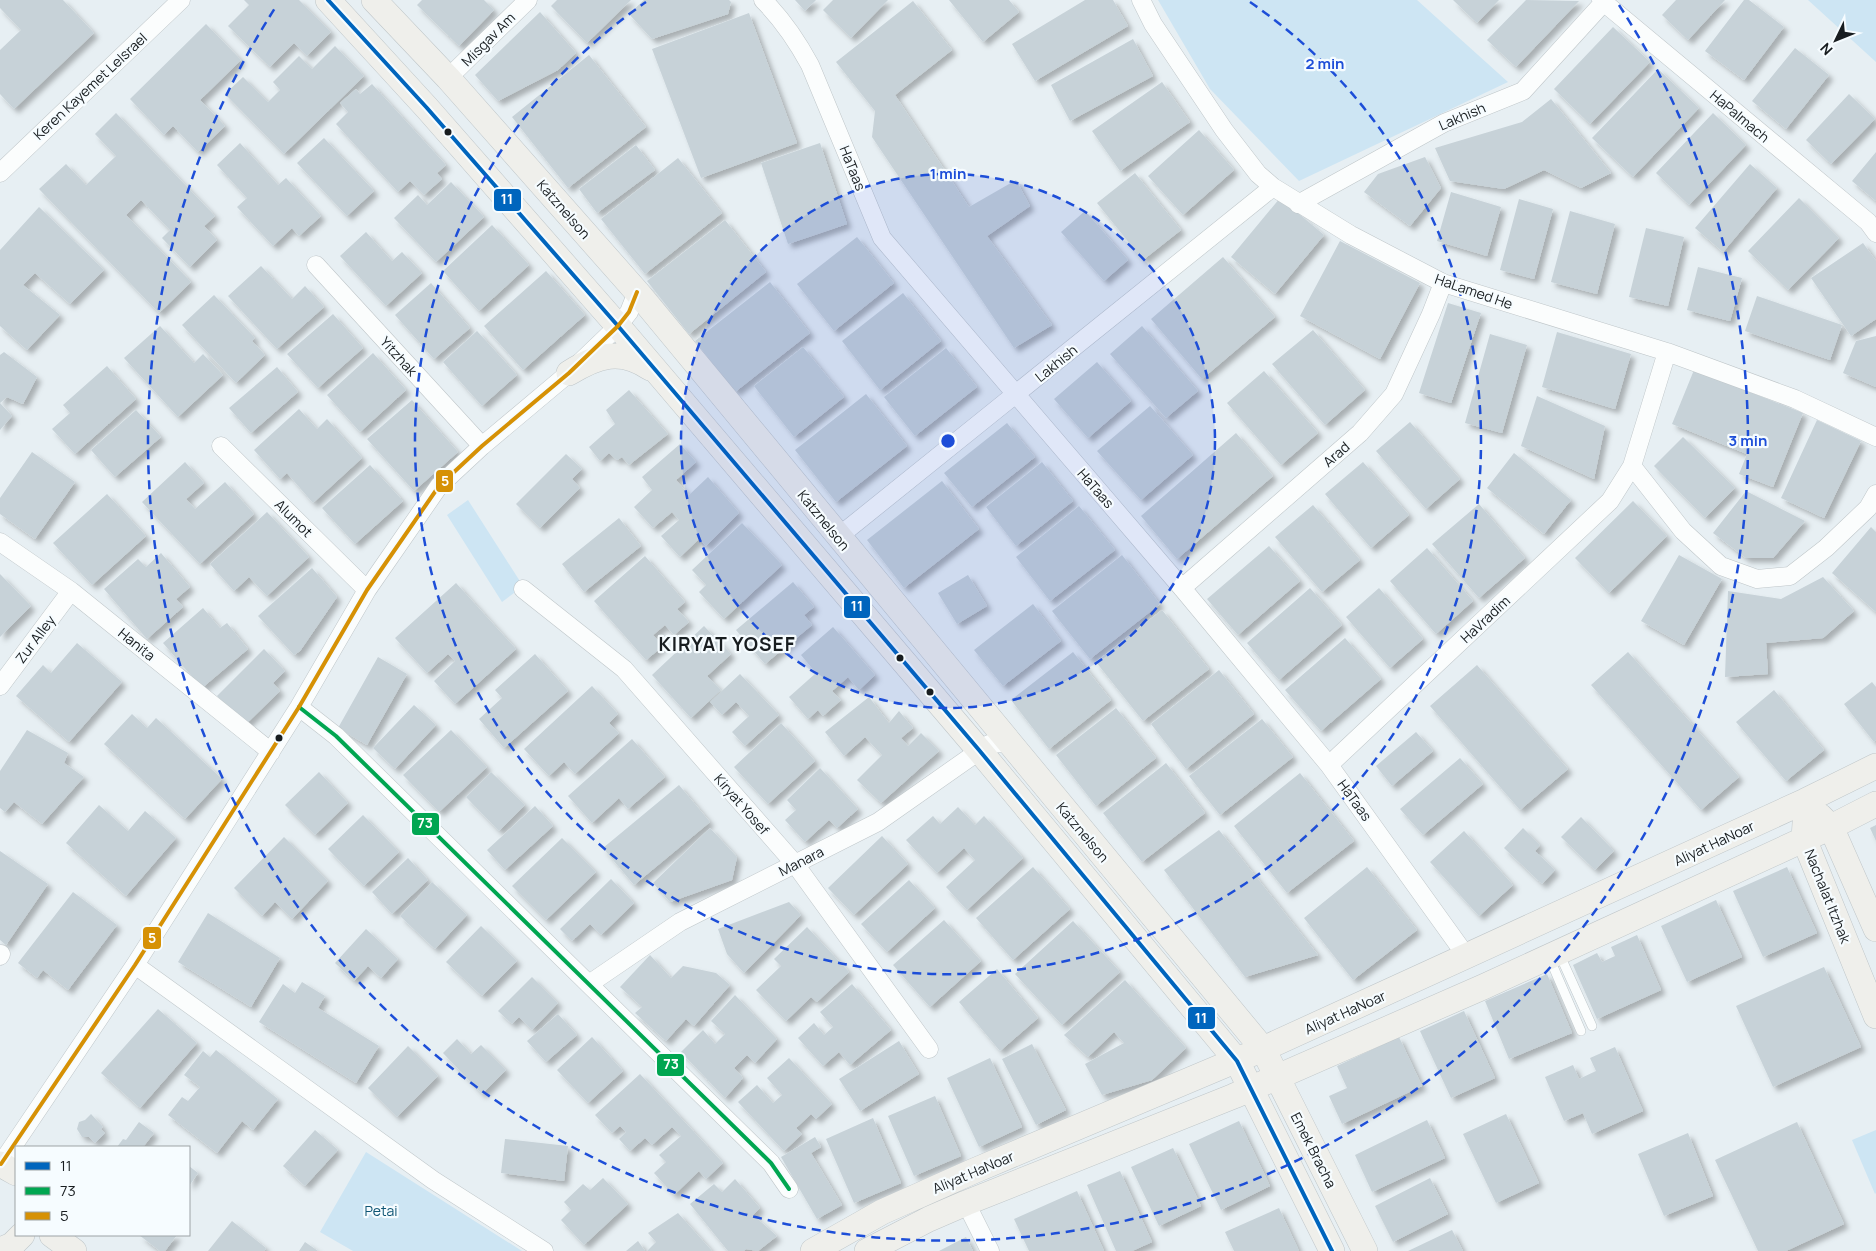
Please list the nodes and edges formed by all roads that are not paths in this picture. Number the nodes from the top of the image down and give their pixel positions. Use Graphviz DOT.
graph roads {
  1 [pos="181,0"];
  2 [pos="328,0"];
  3 [pos="374,0"];
  4 [pos="528,0"];
  5 [pos="763,0"];
  6 [pos="1141,0"];
  7 [pos="1603,1"];
  8 [pos="448,78"];
  9 [pos="0,173"];
  10 [pos="1273,188"];
  11 [pos="1298,204"];
  12 [pos="1876,233"];
  13 [pos="316,265"];
  14 [pos="1443,283"];
  15 [pos="637,292"];
  16 [pos="618,326"];
  17 [pos="1667,352"];
  18 [pos="570,373"];
  19 [pos="660,375"];
  20 [pos="1016,395"];
  21 [pos="1876,437"];
  22 [pos="221,446"];
  23 [pos="482,446"];
  24 [pos="1632,466"];
  25 [pos="1876,494"];
  26 [pos="838,537"];
  27 [pos="0,542"];
  28 [pos="1182,588"];
  29 [pos="523,589"];
  30 [pos="367,590"];
  31 [pos="71,591"];
  32 [pos="0,686"];
  33 [pos="299,707"];
  34 [pos="1012,747"];
  35 [pos="979,750"];
  36 [pos="271,752"];
  37 [pos="1329,765"];
  38 [pos="1876,766"];
  39 [pos="1805,801"];
  40 [pos="1876,804"];
  41 [pos="1832,827"];
  42 [pos="1804,839"];
  43 [pos="795,864"];
  44 [pos="1876,930"];
  45 [pos="1554,955"];
  46 [pos="1467,957"];
  47 [pos="135,965"];
  48 [pos="589,984"];
  49 [pos="1876,1016"];
  50 [pos="1592,1026"];
  51 [pos="1581,1031"];
  52 [pos="929,1048"];
  53 [pos="1263,1049"];
  54 [pos="1237,1061"];
  55 [pos="1278,1077"];
  56 [pos="1252,1089"];
  57 [pos="19,1146"];
  58 [pos="15,1153"];
  59 [pos="6,1167"];
  60 [pos="789,1189"];
  61 [pos="966,1203"];
  62 [pos="21,1236"];
  63 [pos="53,1236"];
  64 [pos="0,1250"];
  65 [pos="74,1251"];
  66 [pos="544,1251"];
  67 [pos="813,1251"];
  68 [pos="867,1251"];
  69 [pos="990,1251"];
  70 [pos="1332,1251"];
  71 [pos="1365,1251"];
  1 -- 9 [label="street, Keren Kayemet LeIsrael"];
  2 -- 16 [label="street, Katznelson"];
  3 -- 8 [label="street, Katznelson"];
  4 -- 8 [label="street, Misgav Am"];
  5 -- 20 [label="street, HaTaas"];
  6 -- 10 [label="street, HaLamed He"];
  7 -- 11 [label="street, Lakhish"];
  7 -- 12 [label="street, HaPalmach"];
  8 -- 15 [label="street, Katznelson"];
  10 -- 11 [label="street, HaLamed He"];
  10 -- 20 [label="street, Lakhish"];
  11 -- 14 [label="street, HaLamed He"];
  13 -- 23 [label="street, Yitzhak"];
  14 -- 17 [label="street, HaLamed He"];
  14 -- 28 [label="street, Arad"];
  15 -- 16 [label="street"];
  15 -- 26 [label="street, Katznelson"];
  16 -- 18 [label="street"];
  16 -- 19 [label="street, Katznelson"];
  17 -- 21 [label="street, HaLamed He"];
  17 -- 24 [label="street, HaVradim"];
  18 -- 19 [label="street"];
  18 -- 23 [label="street"];
  19 -- 35 [label="street, Katznelson"];
  20 -- 26 [label="street, Lakhish"];
  20 -- 28 [label="street, HaTaas"];
  22 -- 30 [label="street, Alumot"];
  23 -- 30 [label="street"];
  24 -- 25 [label="street"];
  24 -- 37 [label="street, HaVradim"];
  26 -- 34 [label="street, Katznelson"];
  27 -- 31 [label="street, Hanita"];
  28 -- 37 [label="street, HaTaas"];
  29 -- 43 [label="street, Kiryat Yosef"];
  30 -- 33 [label="street"];
  31 -- 32 [label="street, Zur Alley"];
  31 -- 36 [label="street, Hanita"];
  33 -- 36 [label="street"];
  33 -- 48 [label="street"];
  34 -- 35 [label="street, Manara"];
  34 -- 53 [label="street, Katznelson"];
  35 -- 43 [label="street, Manara"];
  35 -- 54 [label="street, Katznelson"];
  36 -- 47 [label="street"];
  37 -- 46 [label="street, HaTaas"];
  38 -- 39 [label="street, Aliyat HaNoar"];
  39 -- 41 [label="street"];
  39 -- 42 [label="street, Nachalat Itzhak"];
  39 -- 46 [label="street, Aliyat HaNoar"];
  40 -- 41 [label="street, Aliyat HaNoar"];
  41 -- 42 [label="street, Aliyat HaNoar"];
  41 -- 44 [label="street"];
  42 -- 45 [label="street, Aliyat HaNoar"];
  42 -- 49 [label="street, Nachalat Itzhak"];
  43 -- 48 [label="street, Manara"];
  43 -- 52 [label="street, Kiryat Yosef"];
  45 -- 50 [label="lane"];
  45 -- 51 [label="lane"];
  45 -- 55 [label="street, Aliyat HaNoar"];
  46 -- 53 [label="street, Aliyat HaNoar"];
  47 -- 57 [label="street"];
  47 -- 66 [label="street"];
  48 -- 60 [label="street"];
  53 -- 54 [label="street, Aliyat HaNoar"];
  53 -- 55 [label="street, Emek Bracha"];
  54 -- 56 [label="street, Katznelson"];
  54 -- 67 [label="street, Aliyat HaNoar"];
  55 -- 56 [label="street, Aliyat HaNoar"];
  55 -- 71 [label="street, Emek Bracha"];
  56 -- 61 [label="street, Aliyat HaNoar"];
  56 -- 70 [label="street, Emek Bracha"];
  58 -- 59 [label="street"];
  61 -- 68 [label="street, Aliyat HaNoar"];
  61 -- 69 [label="street"];
  62 -- 64 [label="street"];
  63 -- 65 [label="street"];
}
